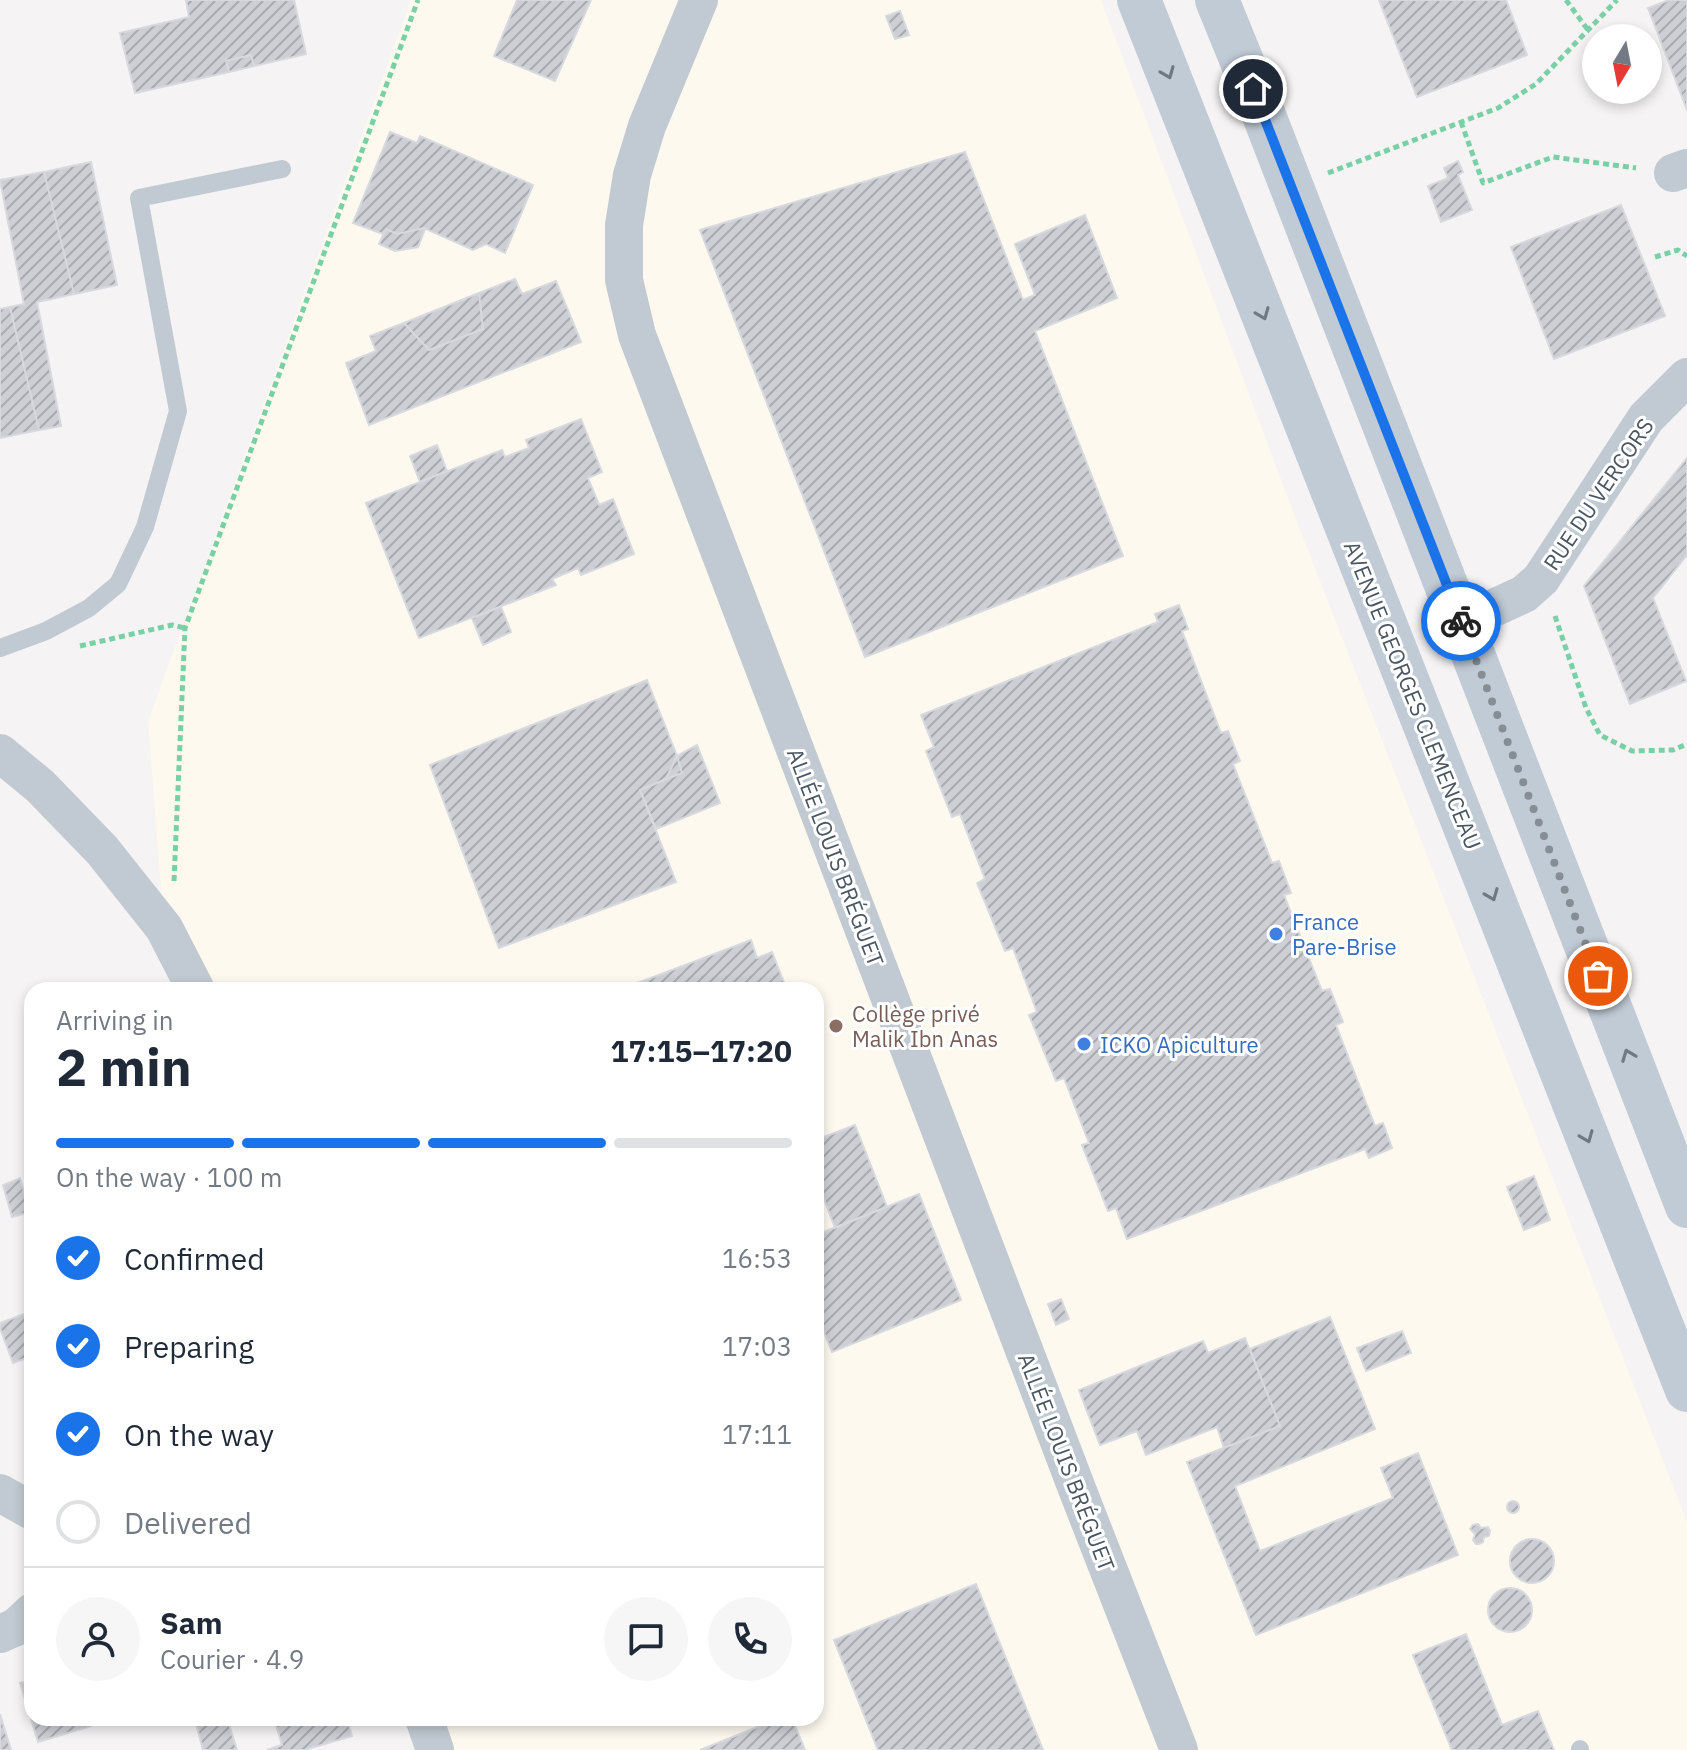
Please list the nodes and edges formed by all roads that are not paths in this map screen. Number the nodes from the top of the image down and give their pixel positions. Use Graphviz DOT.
graph roads {
  1 [pos="699,0"];
  2 [pos="1139,0"];
  3 [pos="1217,0"];
  4 [pos="282,169"];
  5 [pos="1687,377"];
  6 [pos="1461,623"];
  7 [pos="0,648"];
  8 [pos="0,753"];
  9 [pos="192,982"];
  10 [pos="1687,1206"];
  11 [pos="1687,1390"];
  12 [pos="0,1493"];
  13 [pos="24,1506"];
  14 [pos="24,1620"];
  15 [pos="0,1634"];
  16 [pos="427,1726"];
  17 [pos="435,1750"];
  18 [pos="1179,1750"];
  1 -- 18 [label="street, ALLÉE LOUIS BRÉGUET"];
  2 -- 11 [label="main road, AVENUE GEORGES CLEMENCEAU, one-way"];
  3 -- 6 [label="main road"];
  4 -- 7 [label="lane"];
  5 -- 6 [label="street, RUE DU VERCORS"];
  10 -- 6 [label="main road, one-way"];
  8 -- 9 [label="street"];
  12 -- 13 [label="street"];
  14 -- 15 [label="street"];
  16 -- 17 [label="street"];
}
